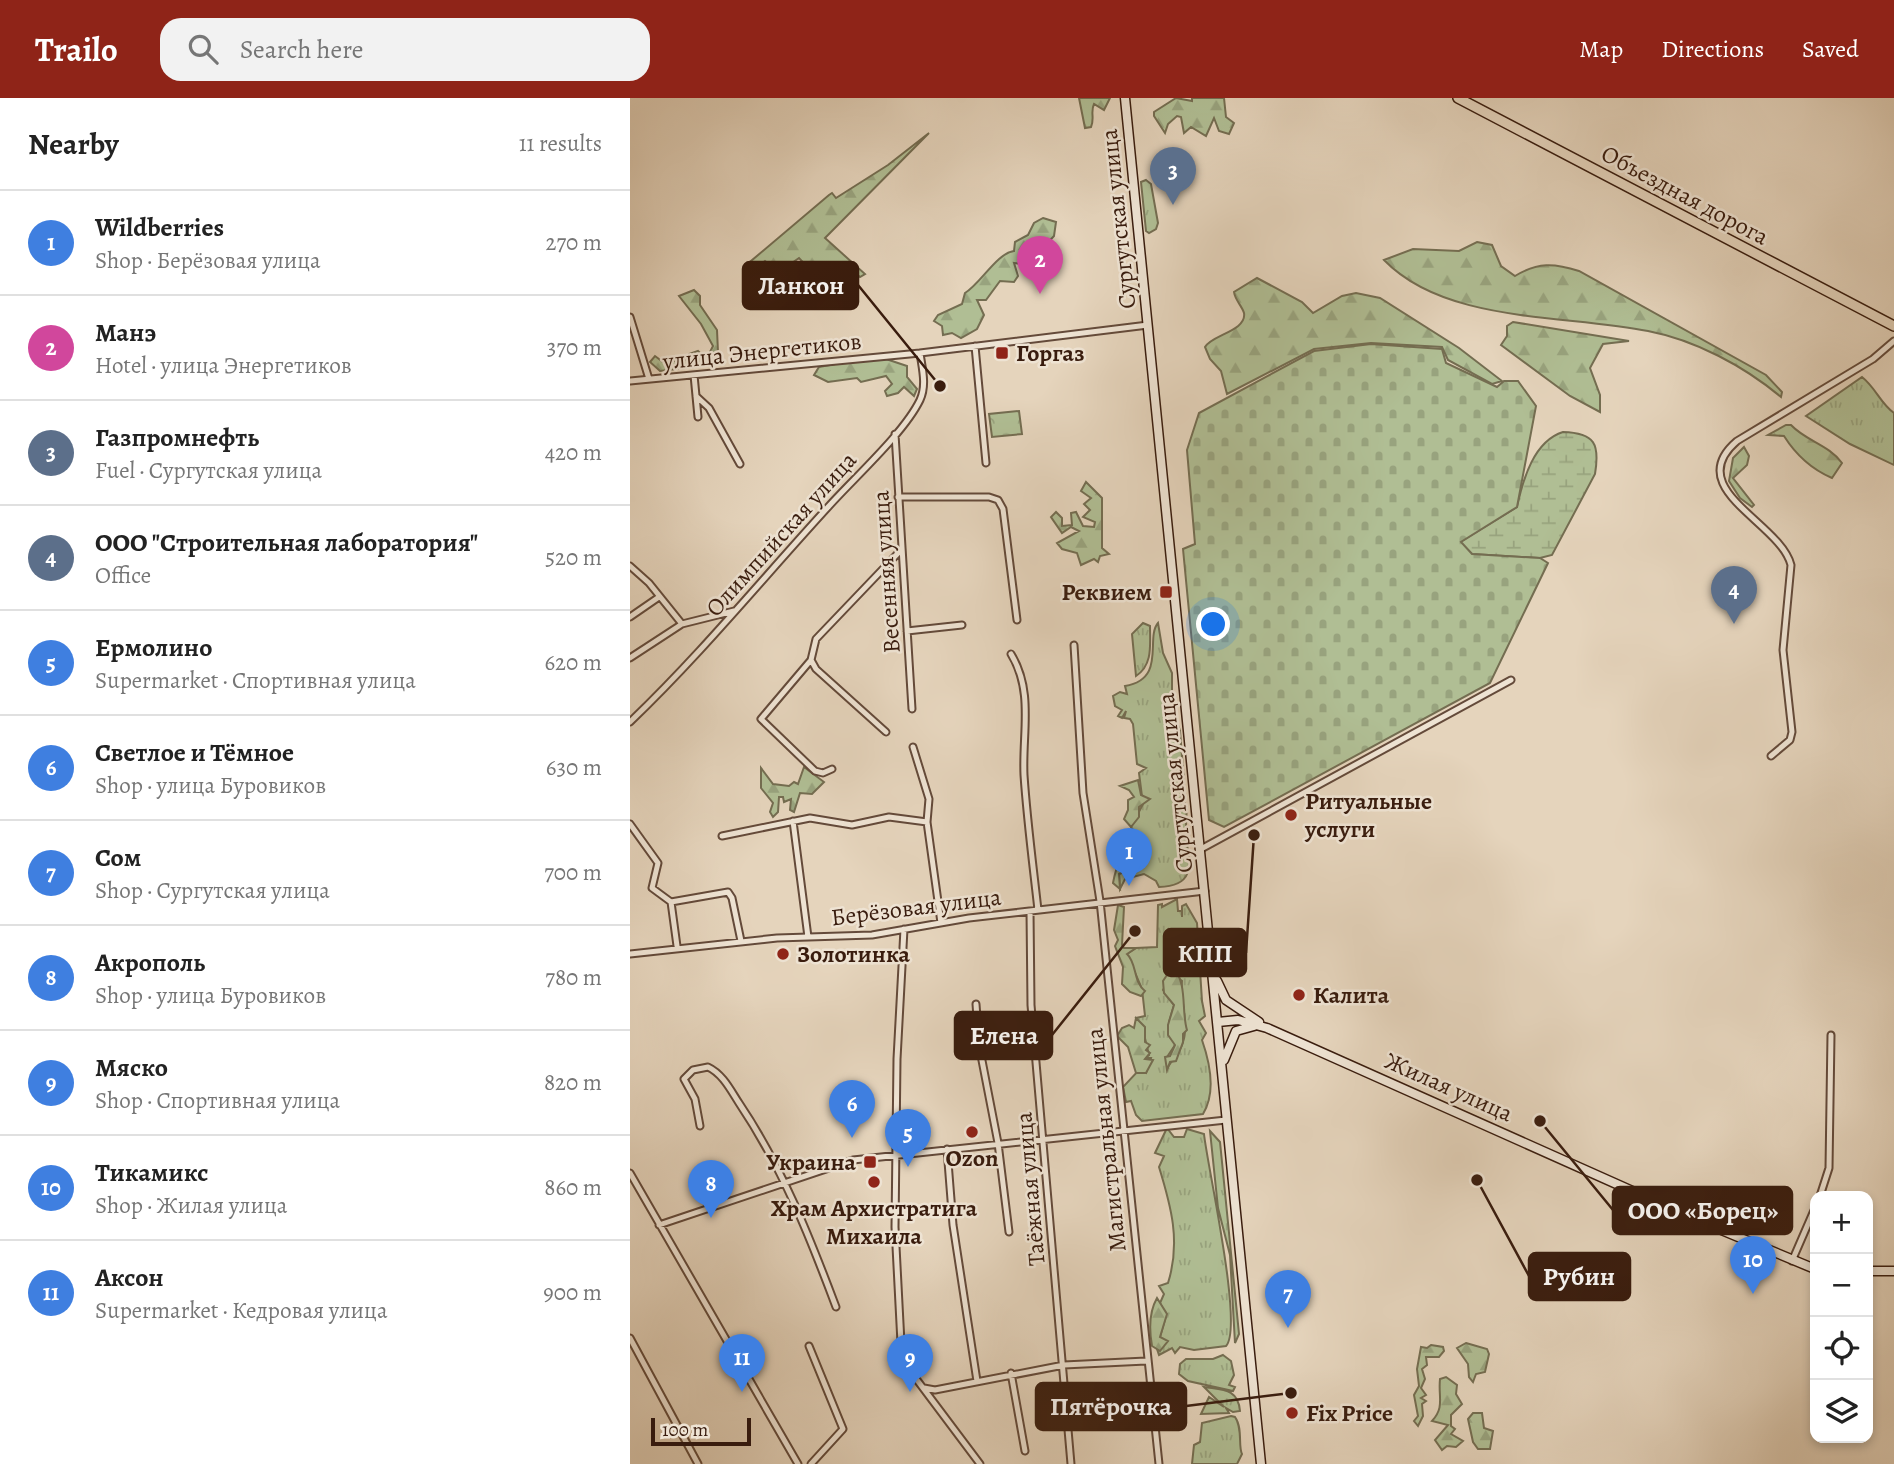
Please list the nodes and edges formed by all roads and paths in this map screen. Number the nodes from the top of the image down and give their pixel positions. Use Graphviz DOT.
graph roads {
  1 [pos="1125,98"];
  2 [pos="1458,98"];
  3 [pos="630,317"];
  4 [pos="1148,325"];
  5 [pos="1894,326"];
  6 [pos="1894,341"];
  7 [pos="975,346"];
  8 [pos="920,353"];
  9 [pos="694,375"];
  10 [pos="649,379"];
  11 [pos="630,381"];
  12 [pos="696,396"];
  13 [pos="698,417"];
  14 [pos="895,433"];
  15 [pos="986,463"];
  16 [pos="740,464"];
  17 [pos="898,497"];
  18 [pos="902,550"];
  19 [pos="630,566"];
  20 [pos="659,597"];
  21 [pos="734,610"];
  22 [pos="630,617"];
  23 [pos="1017,620"];
  24 [pos="682,624"];
  25 [pos="962,625"];
  26 [pos="907,631"];
  27 [pos="1074,645"];
  28 [pos="1011,654"];
  29 [pos="630,658"];
  30 [pos="811,660"];
  31 [pos="1511,680"];
  32 [pos="912,709"];
  33 [pos="630,722"];
  34 [pos="886,732"];
  35 [pos="914,747"];
  36 [pos="1771,756"];
  37 [pos="832,769"];
  38 [pos="793,821"];
  39 [pos="927,822"];
  40 [pos="630,824"];
  41 [pos="722,836"];
  42 [pos="1201,849"];
  43 [pos="1205,891"];
  44 [pos="1100,901"];
  45 [pos="671,902"];
  46 [pos="1038,910"];
  47 [pos="1030,911"];
  48 [pos="941,923"];
  49 [pos="904,929"];
  50 [pos="808,937"];
  51 [pos="741,941"];
  52 [pos="677,946"];
  53 [pos="630,954"];
  54 [pos="1213,969"];
  55 [pos="976,1004"];
  56 [pos="1218,1022"];
  57 [pos="1267,1028"];
  58 [pos="1831,1035"];
  59 [pos="1222,1068"];
  60 [pos="1226,1120"];
  61 [pos="700,1126"];
  62 [pos="1123,1130"];
  63 [pos="1044,1139"];
  64 [pos="998,1143"];
  65 [pos="947,1149"];
  66 [pos="898,1154"];
  67 [pos="630,1173"];
  68 [pos="786,1182"];
  69 [pos="1822,1191"];
  70 [pos="1810,1220"];
  71 [pos="659,1225"];
  72 [pos="1009,1232"];
  73 [pos="1792,1261"];
  74 [pos="1810,1267"];
  75 [pos="1894,1270"];
  76 [pos="1873,1271"];
  77 [pos="836,1307"];
  78 [pos="630,1338"];
  79 [pos="809,1346"];
  80 [pos="1146,1361"];
  81 [pos="1064,1365"];
  82 [pos="1011,1373"];
  83 [pos="977,1381"];
  84 [pos="923,1388"];
  85 [pos="1025,1451"];
  86 [pos="698,1464"];
  87 [pos="798,1464"];
  88 [pos="811,1464"];
  89 [pos="980,1464"];
  90 [pos="1071,1464"];
  91 [pos="1159,1464"];
  92 [pos="1261,1464"];
  1 -- 4 [label="main road, Сургутская улица"];
  2 -- 5 [label="main road, Объездная дорога"];
  3 -- 10 [label="street"];
  4 -- 7 [label="street, улица Энергетиков"];
  4 -- 42 [label="main road, Сургутская улица"];
  6 -- 36 [label="street"];
  7 -- 8 [label="street, улица Энергетиков"];
  7 -- 15 [label="street"];
  8 -- 9 [label="street, улица Энергетиков"];
  8 -- 14 [label="street, Олимпийская улица"];
  9 -- 10 [label="street, улица Энергетиков"];
  9 -- 12 [label="street"];
  10 -- 11 [label="street, улица Энергетиков"];
  12 -- 13 [label="street"];
  12 -- 16 [label="street"];
  14 -- 17 [label="street, Весенняя улица"];
  14 -- 21 [label="street, Олимпийская улица"];
  17 -- 18 [label="street, Весенняя улица"];
  17 -- 23 [label="street"];
  18 -- 26 [label="street, Весенняя улица"];
  18 -- 30 [label="street"];
  19 -- 20 [label="street"];
  20 -- 22 [label="street"];
  20 -- 24 [label="street"];
  21 -- 24 [label="street"];
  21 -- 33 [label="street, Олимпийская улица"];
  24 -- 29 [label="street"];
  25 -- 26 [label="street"];
  26 -- 32 [label="street, Весенняя улица"];
  27 -- 44 [label="street, Магистральная улица"];
  28 -- 46 [label="street"];
  30 -- 34 [label="street"];
  30 -- 37 [label="street"];
  31 -- 42 [label="street"];
  35 -- 39 [label="street"];
  38 -- 39 [label="street"];
  38 -- 41 [label="street"];
  38 -- 50 [label="street"];
  39 -- 48 [label="street"];
  40 -- 45 [label="street"];
  42 -- 43 [label="main road, Сургутская улица"];
  43 -- 44 [label="street, Берёзовая улица"];
  43 -- 54 [label="main road, Сургутская улица"];
  44 -- 46 [label="street, Берёзовая улица"];
  44 -- 62 [label="street, Магистральная улица"];
  45 -- 51 [label="street"];
  45 -- 52 [label="street"];
  46 -- 47 [label="street, Берёзовая улица"];
  47 -- 48 [label="street, Берёзовая улица"];
  47 -- 63 [label="street, Таёжная улица"];
  48 -- 49 [label="street, Берёзовая улица"];
  49 -- 50 [label="street, Берёзовая улица"];
  49 -- 66 [label="street"];
  50 -- 51 [label="street, Берёзовая улица"];
  51 -- 52 [label="street, Берёзовая улица"];
  52 -- 53 [label="street, Берёзовая улица"];
  54 -- 56 [label="main road, Сургутская улица"];
  54 -- 57 [label="main road"];
  55 -- 64 [label="street"];
  56 -- 57 [label="main road, Жилая улица"];
  56 -- 59 [label="main road, Сургутская улица"];
  57 -- 59 [label="main road"];
  57 -- 73 [label="main road, Жилая улица"];
  58 -- 69 [label="street"];
  59 -- 60 [label="main road, Сургутская улица"];
  60 -- 62 [label="street"];
  60 -- 92 [label="main road, Сургутская улица"];
  61 -- 68 [label="street"];
  62 -- 63 [label="street"];
  62 -- 80 [label="street, Магистральная улица"];
  63 -- 64 [label="street"];
  63 -- 81 [label="street, Таёжная улица"];
  64 -- 65 [label="street"];
  64 -- 72 [label="street"];
  65 -- 66 [label="street"];
  65 -- 83 [label="street"];
  66 -- 68 [label="street"];
  66 -- 84 [label="street"];
  67 -- 71 [label="street"];
  68 -- 71 [label="street"];
  68 -- 77 [label="street"];
  70 -- 73 [label="street"];
  71 -- 87 [label="street"];
  73 -- 74 [label="main road, Жилая улица"];
  75 -- 76 [label="main road"];
  78 -- 86 [label="street"];
  79 -- 88 [label="street"];
  80 -- 81 [label="street"];
  80 -- 91 [label="street, Магистральная улица"];
  81 -- 82 [label="street"];
  81 -- 90 [label="street, Таёжная улица"];
  82 -- 83 [label="street"];
  82 -- 85 [label="street"];
  83 -- 84 [label="street"];
  84 -- 89 [label="street"];
}
